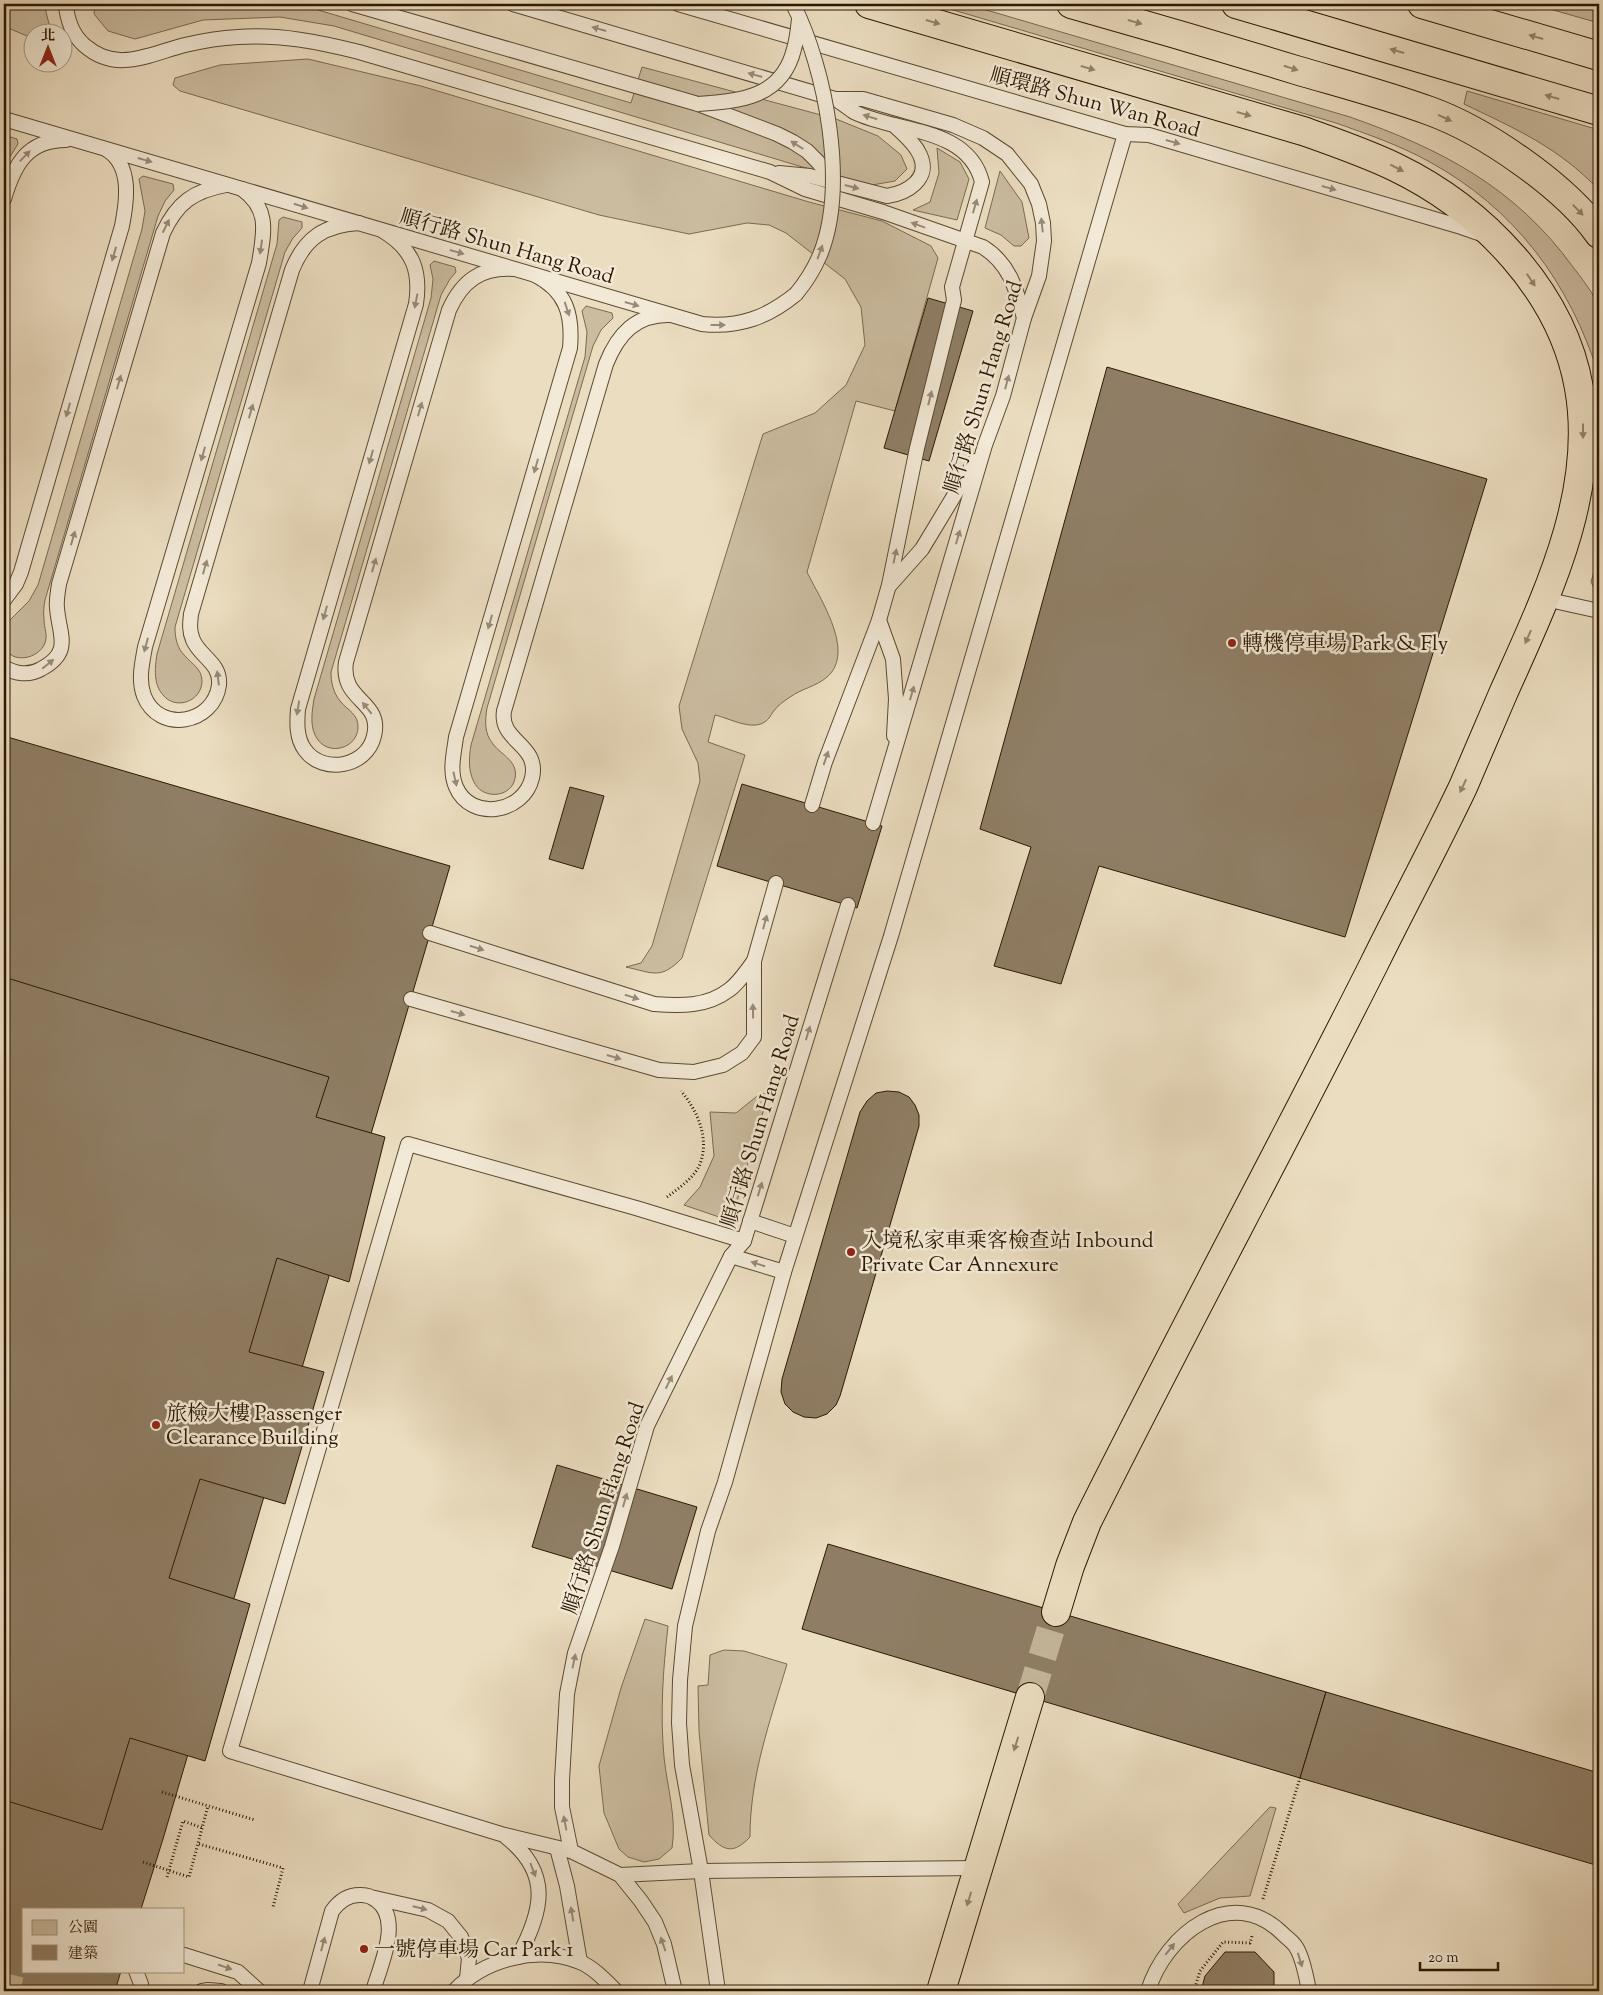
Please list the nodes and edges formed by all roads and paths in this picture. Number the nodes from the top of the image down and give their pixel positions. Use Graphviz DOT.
graph roads {
  1 [pos="66,4"];
  2 [pos="352,4"];
  3 [pos="512,4"];
  4 [pos="678,4"];
  5 [pos="794,4"];
  6 [pos="869,4"];
  7 [pos="1071,4"];
  8 [pos="1236,4"];
  9 [pos="1422,4"];
  10 [pos="800,16"];
  11 [pos="1599,56"];
  12 [pos="835,99"];
  13 [pos="698,104"];
  14 [pos="1599,111"];
  15 [pos="4,118"];
  16 [pos="892,124"];
  17 [pos="1125,134"];
  18 [pos="82,142"];
  19 [pos="100,147"];
  20 [pos="770,172"];
  21 [pos="832,179"];
  22 [pos="235,187"];
  23 [pos="4,198"];
  24 [pos="359,223"];
  25 [pos="383,231"];
  26 [pos="1599,234"];
  27 [pos="965,240"];
  28 [pos="1500,242"];
  29 [pos="513,269"];
  30 [pos="535,275"];
  31 [pos="670,315"];
  32 [pos="1024,318"];
  33 [pos="985,445"];
  34 [pos="889,585"];
  35 [pos="1545,599"];
  36 [pos="4,600"];
  37 [pos="1599,612"];
  38 [pos="879,620"];
  39 [pos="4,668"];
  40 [pos="892,764"];
  41 [pos="812,805"];
  42 [pos="873,823"];
  43 [pos="776,883"];
  44 [pos="848,905"];
  45 [pos="430,934"];
  46 [pos="754,961"];
  47 [pos="411,1000"];
  48 [pos="659,1070"];
  49 [pos="636,1208"];
  50 [pos="750,1221"];
  51 [pos="795,1236"];
  52 [pos="744,1242"];
  53 [pos="731,1256"];
  54 [pos="784,1272"];
  55 [pos="1056,1612"];
  56 [pos="1030,1697"];
  57 [pos="1300,1778"];
  58 [pos="162,1792"];
  59 [pos="208,1806"];
  60 [pos="255,1820"];
  61 [pos="203,1828"];
  62 [pos="501,1834"];
  63 [pos="199,1844"];
  64 [pos="557,1848"];
  65 [pos="571,1851"];
  66 [pos="143,1862"];
  67 [pos="978,1868"];
  68 [pos="701,1871"];
  69 [pos="620,1875"];
  70 [pos="167,1877"];
  71 [pos="372,1897"];
  72 [pos="273,1907"];
  73 [pos="1258,1916"];
  74 [pos="185,1955"];
  75 [pos="518,1957"];
  76 [pos="580,1962"];
  77 [pos="136,1972"];
  78 [pos="467,1978"];
  79 [pos="142,1991"];
  80 [pos="202,1991"];
  81 [pos="221,1991"];
  82 [pos="259,1991"];
  83 [pos="310,1991"];
  84 [pos="373,1991"];
  85 [pos="454,1991"];
  86 [pos="616,1991"];
  87 [pos="675,1991"];
  88 [pos="718,1991"];
  89 [pos="941,1991"];
  90 [pos="1148,1991"];
  91 [pos="1194,1991"];
  92 [pos="1308,1991"];
  1 -- 20 [label="lane"];
  2 -- 13 [label="lane"];
  12 -- 3 [label="lane, 順行路 Shun Hang Road, one-way"];
  4 -- 17 [label="lane, 順環路 Shun Wan Road"];
  5 -- 10 [label="lane, 順行路 Shun Hang Road, bridge"];
  6 -- 28 [label="highway, one-way"];
  7 -- 26 [label="highway, one-way"];
  14 -- 8 [label="highway, one-way"];
  11 -- 9 [label="highway, one-way"];
  10 -- 13 [label="lane, bridge"];
  10 -- 21 [label="lane, 順行路 Shun Hang Road, bridge"];
  16 -- 12 [label="lane, one-way"];
  32 -- 12 [label="lane, 順行路 Shun Hang Road, one-way"];
  21 -- 13 [label="lane, one-way, bridge"];
  15 -- 18 [label="lane, 順行路 Shun Hang Road"];
  20 -- 16 [label="lane, one-way"];
  27 -- 16 [label="lane, one-way"];
  17 -- 28 [label="lane, 順環路 Shun Wan Road, one-way"];
  17 -- 51 [label="lane"];
  18 -- 19 [label="lane, 順行路 Shun Hang Road"];
  23 -- 18 [label="lane, one-way"];
  19 -- 22 [label="lane, 順行路 Shun Hang Road, one-way"];
  19 -- 36 [label="lane, one-way"];
  27 -- 20 [label="lane, one-way"];
  31 -- 21 [label="lane, 順行路 Shun Hang Road, one-way, bridge"];
  22 -- 24 [label="lane, 順行路 Shun Hang Road, one-way"];
  22 -- 24 [label="lane, one-way"];
  39 -- 22 [label="lane, one-way"];
  24 -- 25 [label="lane, 順行路 Shun Hang Road"];
  25 -- 29 [label="lane, 順行路 Shun Hang Road, one-way"];
  25 -- 29 [label="lane, one-way"];
  27 -- 32 [label="lane"];
  34 -- 27 [label="lane, one-way"];
  28 -- 35 [label="highway, one-way"];
  29 -- 30 [label="lane, 順行路 Shun Hang Road"];
  30 -- 31 [label="lane, 順行路 Shun Hang Road, one-way"];
  30 -- 31 [label="lane, one-way"];
  33 -- 32 [label="lane, 順行路 Shun Hang Road, one-way"];
  33 -- 34 [label="lane"];
  40 -- 33 [label="lane, 順行路 Shun Hang Road, one-way"];
  34 -- 38 [label="lane"];
  35 -- 37 [label="lane"];
  35 -- 55 [label="highway, one-way"];
  38 -- 40 [label="lane"];
  41 -- 38 [label="lane, one-way"];
  40 -- 42 [label="lane, 順行路 Shun Hang Road"];
  46 -- 43 [label="lane, one-way"];
  50 -- 44 [label="lane, 順行路 Shun Hang Road, one-way"];
  45 -- 46 [label="lane, one-way"];
  48 -- 46 [label="lane, one-way"];
  47 -- 48 [label="lane, one-way"];
  48 -- 49 [label="path"];
  49 -- 52 [label="lane"];
  49 -- 62 [label="lane"];
  50 -- 51 [label="lane"];
  50 -- 52 [label="lane, 順行路 Shun Hang Road"];
  51 -- 54 [label="lane"];
  52 -- 53 [label="lane, 順行路 Shun Hang Road"];
  54 -- 53 [label="lane, one-way"];
  65 -- 53 [label="lane, 順行路 Shun Hang Road, one-way"];
  54 -- 68 [label="lane"];
  56 -- 67 [label="highway, one-way"];
  57 -- 73 [label="path"];
  58 -- 59 [label="path"];
  59 -- 60 [label="path"];
  59 -- 61 [label="path, bridge"];
  61 -- 63 [label="path, bridge"];
  61 -- 70 [label="path"];
  62 -- 64 [label="lane"];
  62 -- 75 [label="lane, one-way"];
  63 -- 66 [label="path, bridge"];
  63 -- 72 [label="path"];
  64 -- 65 [label="lane"];
  76 -- 64 [label="lane, one-way"];
  65 -- 69 [label="lane"];
  67 -- 68 [label="lane"];
  67 -- 89 [label="highway, one-way"];
  68 -- 69 [label="lane"];
  68 -- 88 [label="lane"];
  87 -- 69 [label="lane, one-way"];
  71 -- 78 [label="lane, one-way"];
  83 -- 71 [label="lane, one-way"];
  71 -- 84 [label="lane"];
  90 -- 73 [label="lane, one-way"];
  73 -- 91 [label="path"];
  73 -- 92 [label="lane, one-way"];
  74 -- 82 [label="lane, one-way"];
  75 -- 76 [label="lane"];
  75 -- 78 [label="lane"];
  76 -- 86 [label="lane"];
  77 -- 79 [label="lane"];
  78 -- 85 [label="lane"];
  80 -- 81 [label="lane"];
}
